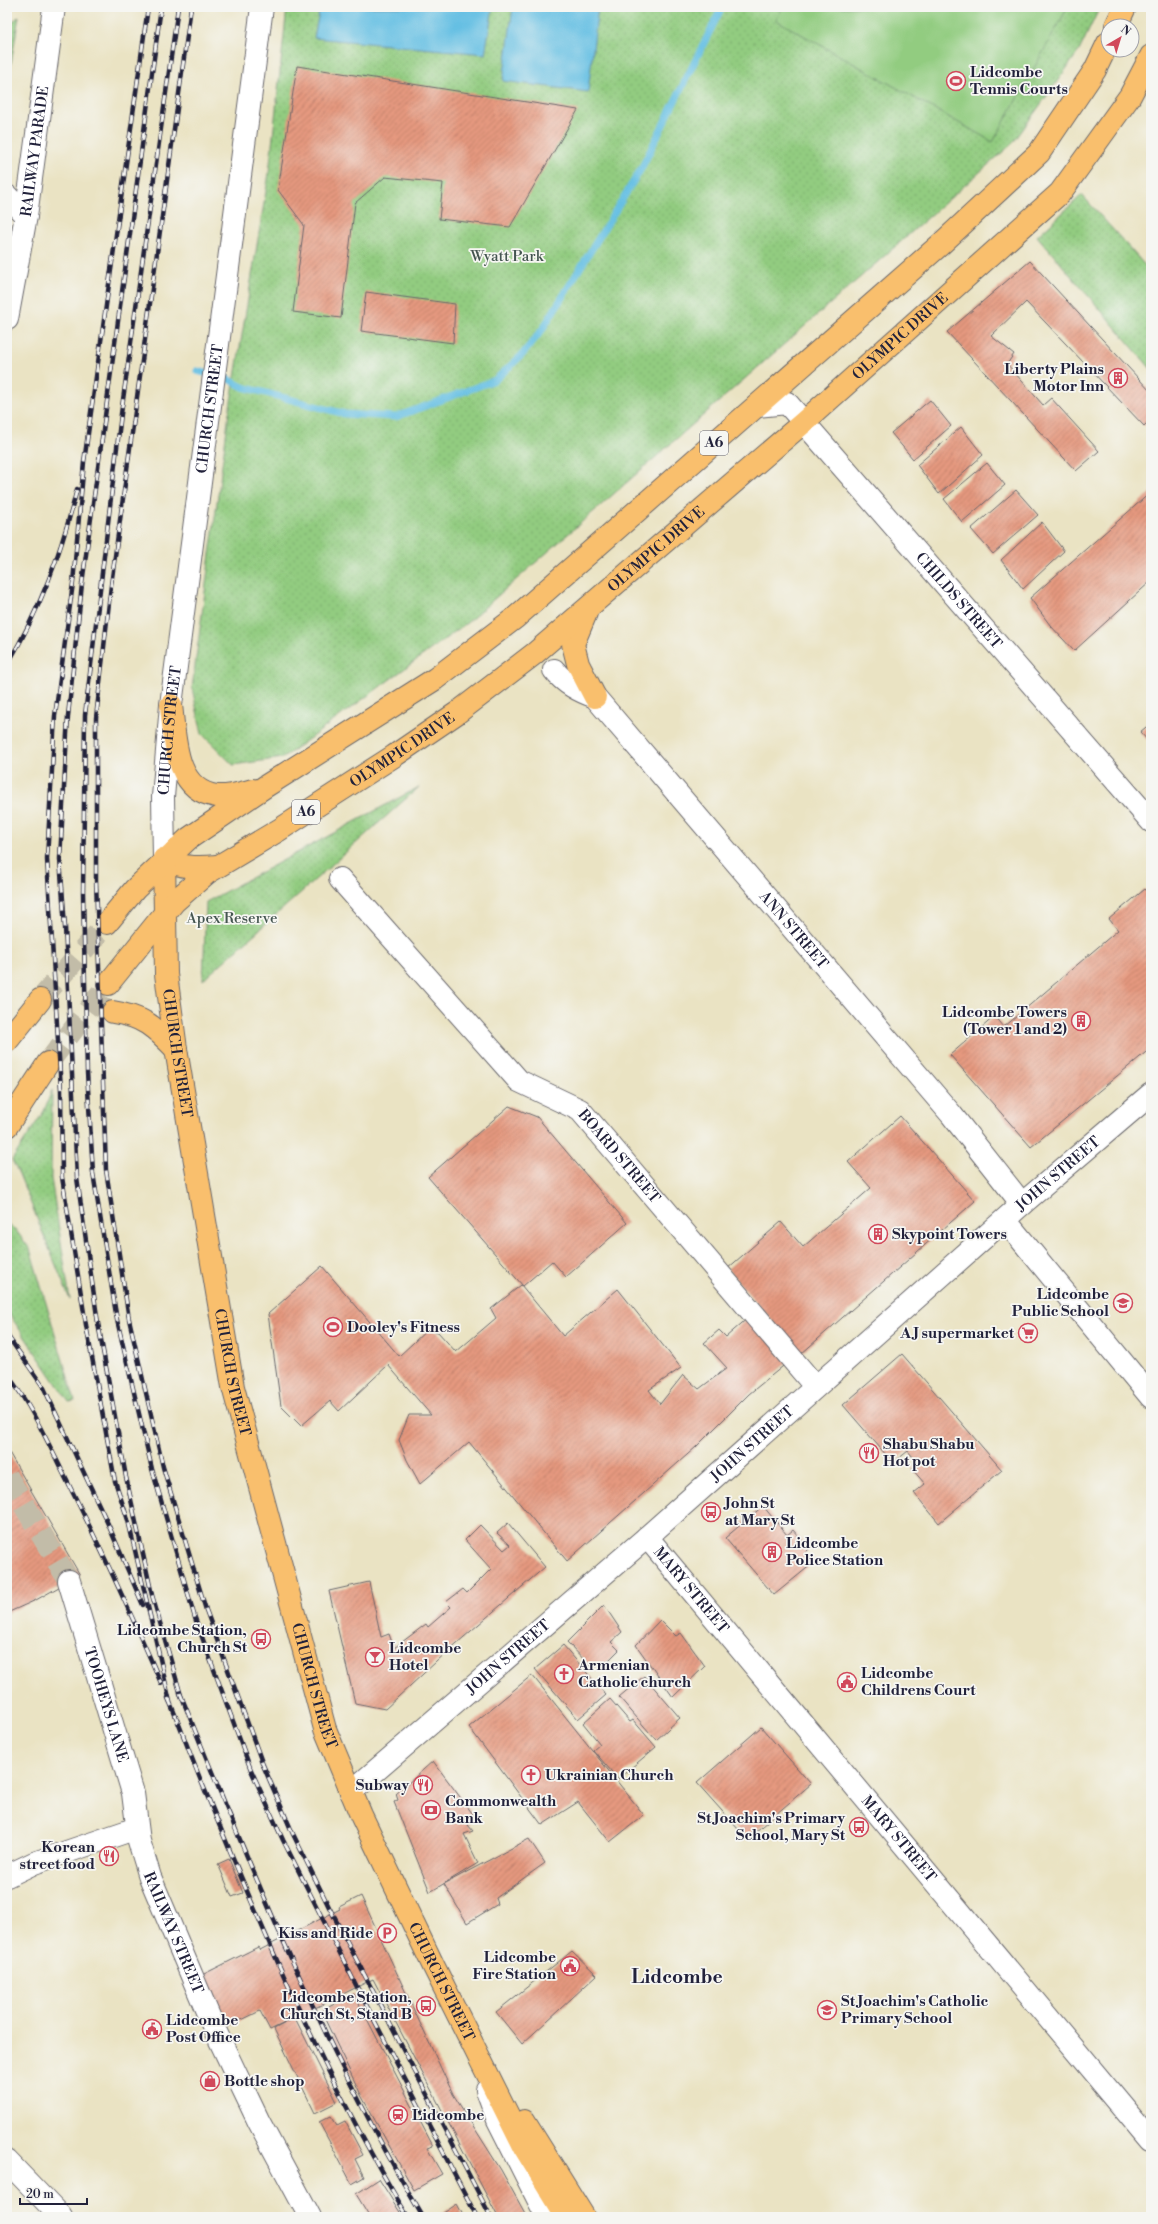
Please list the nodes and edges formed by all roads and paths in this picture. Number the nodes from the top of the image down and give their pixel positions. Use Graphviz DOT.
graph roads {
  1 [pos="54,7"];
  2 [pos="262,7"];
  3 [pos="1125,7"];
  4 [pos="1120,18"];
  5 [pos="1151,56"];
  6 [pos="1101,58"];
  7 [pos="7,196"];
  8 [pos="26,216"];
  9 [pos="7,319"];
  10 [pos="757,406"];
  11 [pos="804,422"];
  12 [pos="587,610"];
  13 [pos="554,670"];
  14 [pos="595,697"];
  15 [pos="171,705"];
  16 [pos="266,786"];
  17 [pos="1151,821"];
  18 [pos="164,859"];
  19 [pos="217,866"];
  20 [pos="340,879"];
  21 [pos="164,914"];
  22 [pos="107,923"];
  23 [pos="108,984"];
  24 [pos="40,1000"];
  25 [pos="113,1012"];
  26 [pos="7,1041"];
  27 [pos="176,1049"];
  28 [pos="48,1063"];
  29 [pos="1149,1100"];
  30 [pos="7,1126"];
  31 [pos="1022,1204"];
  32 [pos="1005,1220"];
  33 [pos="815,1386"];
  34 [pos="1151,1397"];
  35 [pos="647,1537"];
  36 [pos="69,1581"];
  37 [pos="351,1792"];
  38 [pos="137,1828"];
  39 [pos="7,1876"];
  40 [pos="478,2055"];
  41 [pos="502,2087"];
  42 [pos="259,2122"];
  43 [pos="1151,2141"];
  44 [pos="7,2161"];
  45 [pos="62,2217"];
  46 [pos="299,2217"];
  47 [pos="310,2217"];
  48 [pos="547,2217"];
  49 [pos="567,2217"];
  50 [pos="584,2217"];
  51 [pos="599,2217"];
  1 -- 8 [label="street, RAILWAY PARADE"];
  2 -- 15 [label="street, CHURCH STREET"];
  3 -- 4 [label="main road"];
  5 -- 11 [label="main road, OLYMPIC DRIVE / A6"];
  6 -- 10 [label="main road, A6"];
  7 -- 8 [label="street"];
  8 -- 9 [label="street, RAILWAY PARADE"];
  10 -- 11 [label="street, CHILDS STREET"];
  10 -- 16 [label="main road, A6"];
  11 -- 12 [label="main road, OLYMPIC DRIVE / A6"];
  11 -- 17 [label="street, CHILDS STREET"];
  12 -- 14 [label="main road"];
  12 -- 19 [label="main road, OLYMPIC DRIVE / A6"];
  13 -- 14 [label="street, ANN STREET"];
  14 -- 31 [label="street, ANN STREET"];
  15 -- 16 [label="main road"];
  15 -- 18 [label="street, CHURCH STREET"];
  16 -- 18 [label="main road, A6"];
  18 -- 19 [label="main road"];
  18 -- 21 [label="main road, CHURCH STREET"];
  18 -- 22 [label="main road, A6"];
  19 -- 21 [label="main road, OLYMPIC DRIVE / A6"];
  20 -- 33 [label="street, BOARD STREET"];
  21 -- 23 [label="main road, OLYMPIC DRIVE / A6"];
  21 -- 27 [label="main road, CHURCH STREET"];
  24 -- 26 [label="main road"];
  25 -- 27 [label="main road"];
  27 -- 37 [label="main road, CHURCH STREET"];
  28 -- 30 [label="main road"];
  29 -- 31 [label="street, JOHN STREET"];
  31 -- 32 [label="street, JOHN STREET"];
  32 -- 33 [label="street, JOHN STREET"];
  32 -- 34 [label="street"];
  33 -- 35 [label="street, JOHN STREET"];
  35 -- 37 [label="street, JOHN STREET"];
  35 -- 43 [label="street, MARY STREET"];
  36 -- 38 [label="street, TOOHEYS LANE"];
  37 -- 40 [label="main road, CHURCH STREET"];
  38 -- 39 [label="street"];
  38 -- 42 [label="street, RAILWAY STREET"];
  40 -- 41 [label="main road"];
  40 -- 48 [label="street"];
  40 -- 49 [label="main road"];
  41 -- 50 [label="main road"];
  41 -- 51 [label="main road"];
  42 -- 46 [label="street, RAILWAY STREET"];
  42 -- 47 [label="street, RAILWAY STREET"];
  44 -- 45 [label="street"];
}
